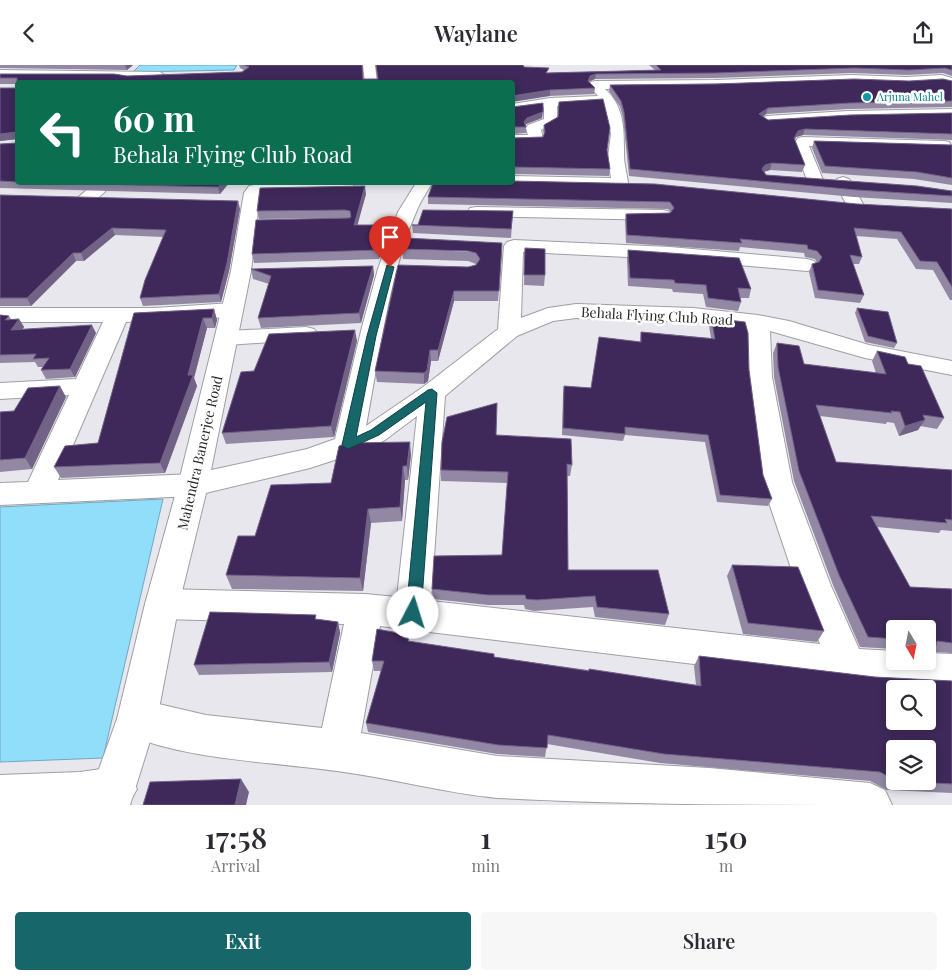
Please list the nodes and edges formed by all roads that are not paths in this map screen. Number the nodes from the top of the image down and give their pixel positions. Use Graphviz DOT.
graph roads {
  1 [pos="111,65"];
  2 [pos="135,65"];
  3 [pos="369,65"];
  4 [pos="0,74"];
  5 [pos="100,74"];
  6 [pos="175,75"];
  7 [pos="124,76"];
  8 [pos="143,79"];
  9 [pos="93,80"];
  10 [pos="370,80"];
  11 [pos="949,80"];
  12 [pos="809,81"];
  13 [pos="820,91"];
  14 [pos="609,99"];
  15 [pos="550,102"];
  16 [pos="833,102"];
  17 [pos="515,108"];
  18 [pos="952,113"];
  19 [pos="848,115"];
  20 [pos="776,133"];
  21 [pos="792,135"];
  22 [pos="515,139"];
  23 [pos="808,141"];
  24 [pos="951,147"];
  25 [pos="797,179"];
  26 [pos="816,180"];
  27 [pos="515,181"];
  28 [pos="843,181"];
  29 [pos="620,183"];
  30 [pos="860,183"];
  31 [pos="637,184"];
  32 [pos="102,185"];
  33 [pos="346,185"];
  34 [pos="424,185"];
  35 [pos="248,194"];
  36 [pos="66,198"];
  37 [pos="85,199"];
  38 [pos="114,199"];
  39 [pos="835,202"];
  40 [pos="854,204"];
  41 [pos="874,205"];
  42 [pos="457,211"];
  43 [pos="670,253"];
  44 [pos="807,265"];
  45 [pos="232,309"];
  46 [pos="0,315"];
  47 [pos="117,316"];
  48 [pos="758,322"];
  49 [pos="508,331"];
  50 [pos="324,333"];
  51 [pos="227,338"];
  52 [pos="952,368"];
  53 [pos="86,385"];
  54 [pos="0,391"];
  55 [pos="432,393"];
  56 [pos="348,445"];
  57 [pos="192,485"];
  58 [pos="38,493"];
  59 [pos="0,494"];
  60 [pos="162,604"];
  61 [pos="365,609"];
  62 [pos="413,613"];
  63 [pos="847,665"];
  64 [pos="952,672"];
  65 [pos="137,719"];
  66 [pos="338,751"];
  67 [pos="0,797"];
  68 [pos="111,797"];
  69 [pos="870,805"];
  1 -- 5 [label="street"];
  2 -- 7 [label="street"];
  3 -- 10 [label="street"];
  4 -- 5 [label="street"];
  5 -- 7 [label="street"];
  5 -- 9 [label="street"];
  6 -- 8 [label="street"];
  7 -- 8 [label="street"];
  11 -- 12 [label="street"];
  12 -- 13 [label="street"];
  12 -- 14 [label="street"];
  14 -- 15 [label="street"];
  14 -- 29 [label="street"];
  15 -- 17 [label="street"];
  15 -- 22 [label="street"];
  16 -- 19 [label="street"];
  18 -- 19 [label="street"];
  19 -- 20 [label="street"];
  21 -- 23 [label="street"];
  23 -- 24 [label="street"];
  23 -- 26 [label="street"];
  25 -- 26 [label="street"];
  26 -- 28 [label="street"];
  27 -- 29 [label="street"];
  28 -- 30 [label="street"];
  28 -- 40 [label="street"];
  29 -- 31 [label="street"];
  32 -- 37 [label="street"];
  33 -- 35 [label="street, Mahendra Banerjee Road"];
  34 -- 56 [label="street"];
  35 -- 45 [label="street, Mahendra Banerjee Road"];
  36 -- 37 [label="street"];
  37 -- 38 [label="street"];
  39 -- 40 [label="street"];
  40 -- 41 [label="street"];
  42 -- 43 [label="street"];
  43 -- 44 [label="street"];
  43 -- 49 [label="street"];
  45 -- 47 [label="street"];
  45 -- 51 [label="street, Mahendra Banerjee Road"];
  46 -- 47 [label="street"];
  47 -- 53 [label="street"];
  48 -- 49 [label="street, Behala Flying Club Road"];
  48 -- 52 [label="street, Behala Flying Club Road"];
  48 -- 63 [label="street"];
  49 -- 55 [label="street, Behala Flying Club Road"];
  50 -- 51 [label="street"];
  51 -- 57 [label="street, Mahendra Banerjee Road"];
  53 -- 54 [label="street"];
  53 -- 58 [label="street"];
  55 -- 56 [label="street, Behala Flying Club Road"];
  55 -- 62 [label="street"];
  56 -- 57 [label="street, Behala Flying Club Road"];
  57 -- 58 [label="street, Behala Flying Club Road"];
  57 -- 60 [label="street, Mahendra Banerjee Road"];
  58 -- 59 [label="street, Behala Flying Club Road"];
  60 -- 61 [label="street"];
  60 -- 65 [label="street, Mahendra Banerjee Road"];
  61 -- 62 [label="street"];
  61 -- 66 [label="street"];
  62 -- 63 [label="street"];
  63 -- 64 [label="street"];
  65 -- 66 [label="street"];
  65 -- 68 [label="street, Mahendra Banerjee Road"];
  66 -- 69 [label="street"];
  67 -- 68 [label="street"];
}
